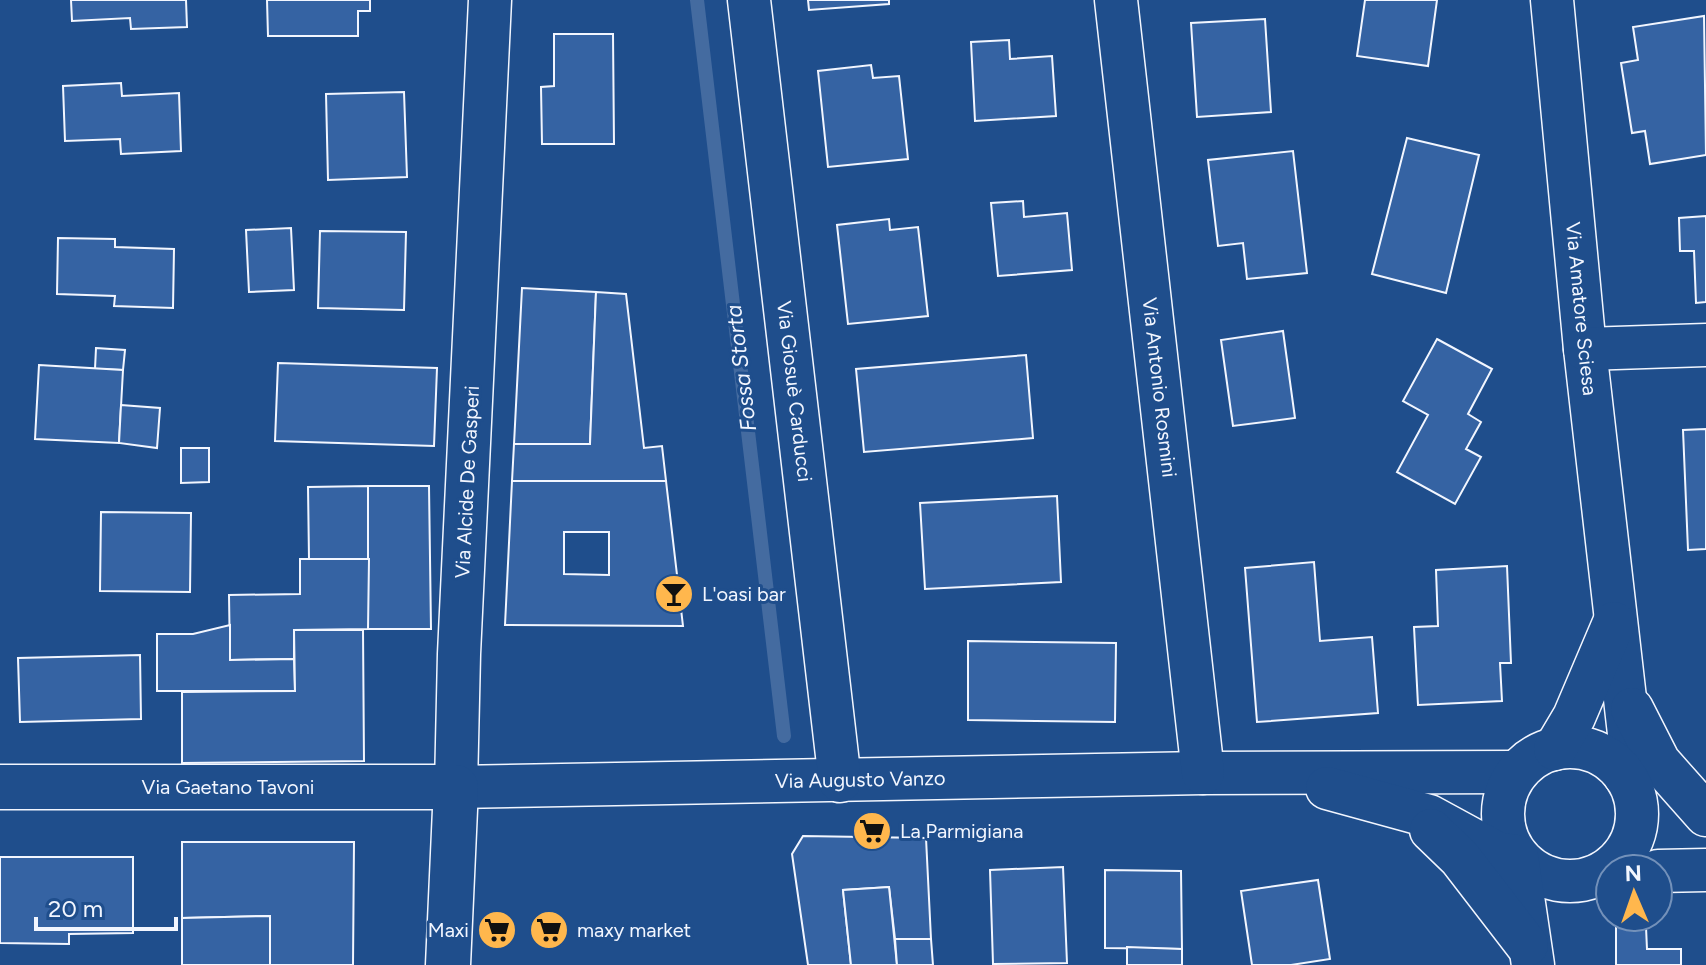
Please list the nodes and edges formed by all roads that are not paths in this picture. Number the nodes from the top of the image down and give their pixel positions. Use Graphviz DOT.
graph roads {
  1 [pos="490,0"];
  2 [pos="749,0"];
  3 [pos="1116,0"];
  4 [pos="1552,0"];
  5 [pos="1706,345"];
  6 [pos="1585,349"];
  7 [pos="1616,618"];
  8 [pos="1624,688"];
  9 [pos="1555,749"];
  10 [pos="1517,772"];
  11 [pos="1203,773"];
  12 [pos="1263,773"];
  13 [pos="1627,780"];
  14 [pos="840,781"];
  15 [pos="0,787"];
  16 [pos="456,787"];
  17 [pos="1410,810"];
  18 [pos="1706,815"];
  19 [pos="1706,825"];
  20 [pos="1623,853"];
  21 [pos="1517,856"];
  22 [pos="1706,870"];
  23 [pos="1674,871"];
  24 [pos="1594,875"];
  25 [pos="1594,876"];
  26 [pos="1536,960"];
  27 [pos="448,965"];
  1 -- 16 [label="street, Via Alcide De Gasperi"];
  2 -- 14 [label="street, Via Giosuè Carducci"];
  3 -- 11 [label="street, Via Antonio Rosmini"];
  4 -- 6 [label="street, Via Amatore Sciesa"];
  5 -- 6 [label="street"];
  6 -- 7 [label="street, Via Amatore Sciesa"];
  7 -- 8 [label="street, Via Amatore Sciesa"];
  7 -- 9 [label="street, Via Amatore Sciesa"];
  8 -- 13 [label="street, Via Amatore Sciesa"];
  8 -- 18 [label="street"];
  9 -- 10 [label="street"];
  9 -- 13 [label="street"];
  10 -- 12 [label="street, Via Augusto Vanzo"];
  10 -- 21 [label="street"];
  11 -- 12 [label="street, Via Augusto Vanzo"];
  11 -- 14 [label="street, Via Augusto Vanzo"];
  12 -- 17 [label="street, Via Augusto Vanzo"];
  13 -- 19 [label="street"];
  13 -- 20 [label="street"];
  14 -- 16 [label="street, Via Augusto Vanzo"];
  15 -- 16 [label="street, Via Gaetano Tavoni"];
  16 -- 27 [label="street, Via Alcide De Gasperi"];
  17 -- 21 [label="street, Via Augusto Vanzo"];
  17 -- 26 [label="street"];
  21 -- 24 [label="street, Via Augusto Vanzo"];
  21 -- 26 [label="street"];
  22 -- 23 [label="street"];
  25 -- 26 [label="street"];
}
